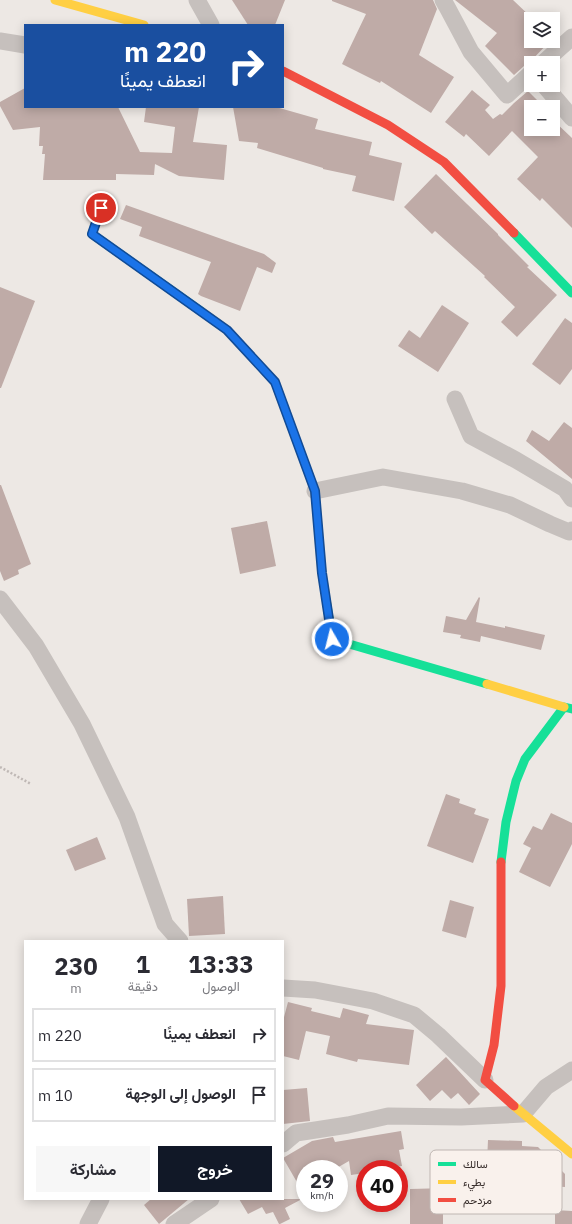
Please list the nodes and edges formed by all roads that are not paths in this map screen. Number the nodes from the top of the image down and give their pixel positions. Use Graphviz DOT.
graph roads {
  1 [pos="55,0"];
  2 [pos="197,0"];
  3 [pos="443,0"];
  4 [pos="140,24"];
  5 [pos="210,24"];
  6 [pos="572,37"];
  7 [pos="0,41"];
  8 [pos="24,45"];
  9 [pos="551,56"];
  10 [pos="284,72"];
  11 [pos="524,80"];
  12 [pos="550,92"];
  13 [pos="572,118"];
  14 [pos="101,208"];
  15 [pos="572,293"];
  16 [pos="454,399"];
  17 [pos="315,491"];
  18 [pos="572,499"];
  19 [pos="572,530"];
  20 [pos="0,599"];
  21 [pos="568,708"];
  22 [pos="179,940"];
  23 [pos="284,988"];
  24 [pos="572,1070"];
  25 [pos="485,1080"];
  26 [pos="523,1114"];
  27 [pos="284,1143"];
  28 [pos="572,1154"];
  29 [pos="100,1200"];
  30 [pos="210,1200"];
  31 [pos="88,1224"];
  32 [pos="174,1224"];
  1 -- 4 [label="street"];
  2 -- 5 [label="street"];
  3 -- 11 [label="street"];
  6 -- 9 [label="street"];
  7 -- 8 [label="street"];
  10 -- 15 [label="street"];
  12 -- 13 [label="street"];
  14 -- 17 [label="street"];
  16 -- 18 [label="street"];
  17 -- 19 [label="street"];
  17 -- 21 [label="street"];
  20 -- 22 [label="street"];
  21 -- 25 [label="street"];
  23 -- 25 [label="street"];
  24 -- 26 [label="street"];
  25 -- 26 [label="street"];
  26 -- 27 [label="street"];
  26 -- 28 [label="street"];
  29 -- 31 [label="street"];
  30 -- 32 [label="street"];
}
